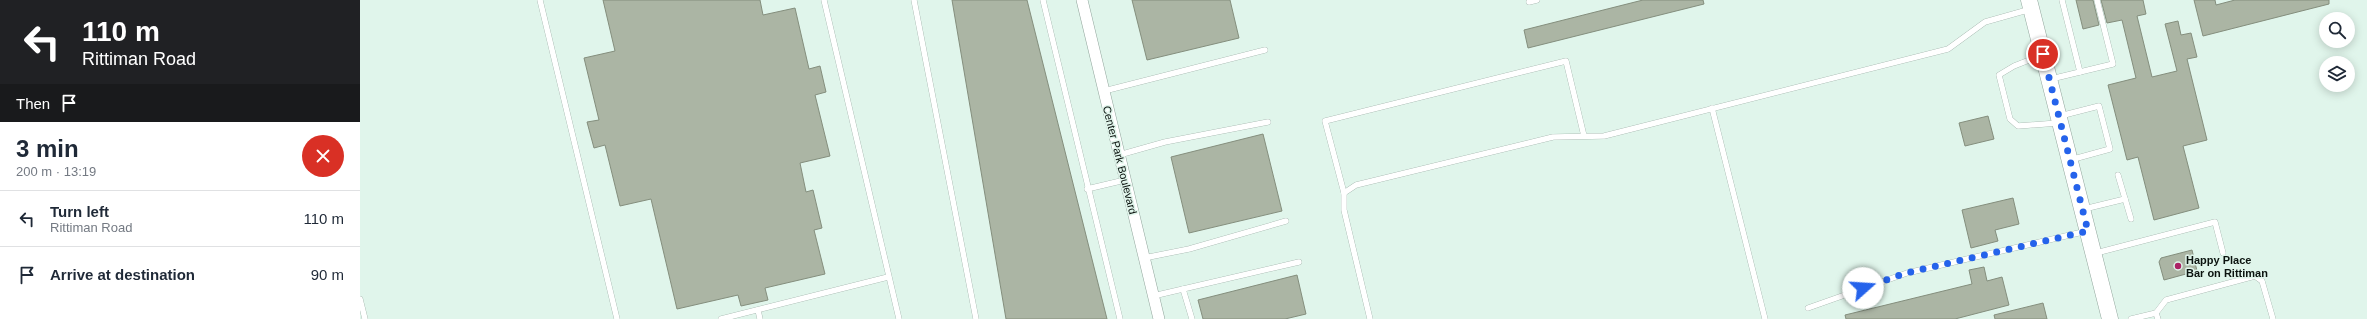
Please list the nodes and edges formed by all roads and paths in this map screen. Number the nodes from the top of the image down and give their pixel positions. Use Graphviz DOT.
graph roads {
  1 [pos="540,0"];
  2 [pos="824,0"];
  3 [pos="914,0"];
  4 [pos="1043,0"];
  5 [pos="1082,0"];
  6 [pos="1537,0"];
  7 [pos="2062,0"];
  8 [pos="2097,0"];
  9 [pos="1529,2"];
  10 [pos="2030,5"];
  11 [pos="1265,50"];
  12 [pos="2043,54"];
  13 [pos="2080,72"];
  14 [pos="2049,80"];
  15 [pos="1104,91"];
  16 [pos="1712,108"];
  17 [pos="2059,120"];
  18 [pos="1268,122"];
  19 [pos="1584,136"];
  20 [pos="1120,155"];
  21 [pos="2070,160"];
  22 [pos="2118,175"];
  23 [pos="1125,180"];
  24 [pos="1087,189"];
  25 [pos="1344,194"];
  26 [pos="2125,199"];
  27 [pos="2082,209"];
  28 [pos="2131,219"];
  29 [pos="1286,221"];
  30 [pos="2088,231"];
  31 [pos="2223,253"];
  32 [pos="2093,254"];
  33 [pos="1144,258"];
  34 [pos="1299,262"];
  35 [pos="888,277"];
  36 [pos="1184,289"];
  37 [pos="1153,296"];
  38 [pos="360,299"];
  39 [pos="1808,308"];
  40 [pos="758,310"];
  41 [pos="2157,316"];
  42 [pos="365,319"];
  43 [pos="617,319"];
  44 [pos="721,319"];
  45 [pos="760,319"];
  46 [pos="899,319"];
  47 [pos="976,319"];
  48 [pos="1120,319"];
  49 [pos="1159,319"];
  50 [pos="1192,319"];
  51 [pos="1370,319"];
  52 [pos="1765,319"];
  53 [pos="2110,319"];
  54 [pos="2131,319"];
  55 [pos="2273,319"];
  1 -- 43 [label="lane"];
  2 -- 35 [label="lane"];
  3 -- 47 [label="lane"];
  4 -- 24 [label="lane"];
  5 -- 15 [label="street, Center Park Boulevard"];
  6 -- 9 [label="lane"];
  7 -- 13 [label="lane"];
  8 -- 13 [label="lane"];
  10 -- 12 [label="main road"];
  10 -- 16 [label="lane"];
  11 -- 15 [label="lane"];
  12 -- 14 [label="main road"];
  12 -- 17 [label="lane"];
  13 -- 14 [label="lane"];
  14 -- 17 [label="main road"];
  15 -- 20 [label="street, Center Park Boulevard"];
  16 -- 19 [label="lane"];
  16 -- 52 [label="lane"];
  17 -- 21 [label="main road"];
  17 -- 21 [label="lane"];
  18 -- 20 [label="lane"];
  19 -- 25 [label="lane"];
  19 -- 25 [label="lane"];
  20 -- 23 [label="street, Center Park Boulevard"];
  21 -- 27 [label="main road"];
  22 -- 26 [label="lane"];
  23 -- 24 [label="lane"];
  23 -- 33 [label="street, Center Park Boulevard"];
  24 -- 48 [label="lane"];
  25 -- 51 [label="lane"];
  26 -- 27 [label="lane"];
  26 -- 28 [label="lane"];
  27 -- 30 [label="main road"];
  29 -- 33 [label="lane"];
  30 -- 32 [label="main road"];
  30 -- 39 [label="lane"];
  31 -- 32 [label="lane"];
  32 -- 53 [label="main road"];
  33 -- 37 [label="street, Center Park Boulevard"];
  34 -- 36 [label="lane"];
  35 -- 40 [label="lane"];
  35 -- 46 [label="lane"];
  36 -- 37 [label="lane"];
  36 -- 50 [label="lane"];
  37 -- 49 [label="street, Center Park Boulevard"];
  38 -- 42 [label="lane"];
  40 -- 44 [label="lane"];
  40 -- 45 [label="lane"];
  41 -- 54 [label="lane"];
  41 -- 55 [label="lane"];
}
